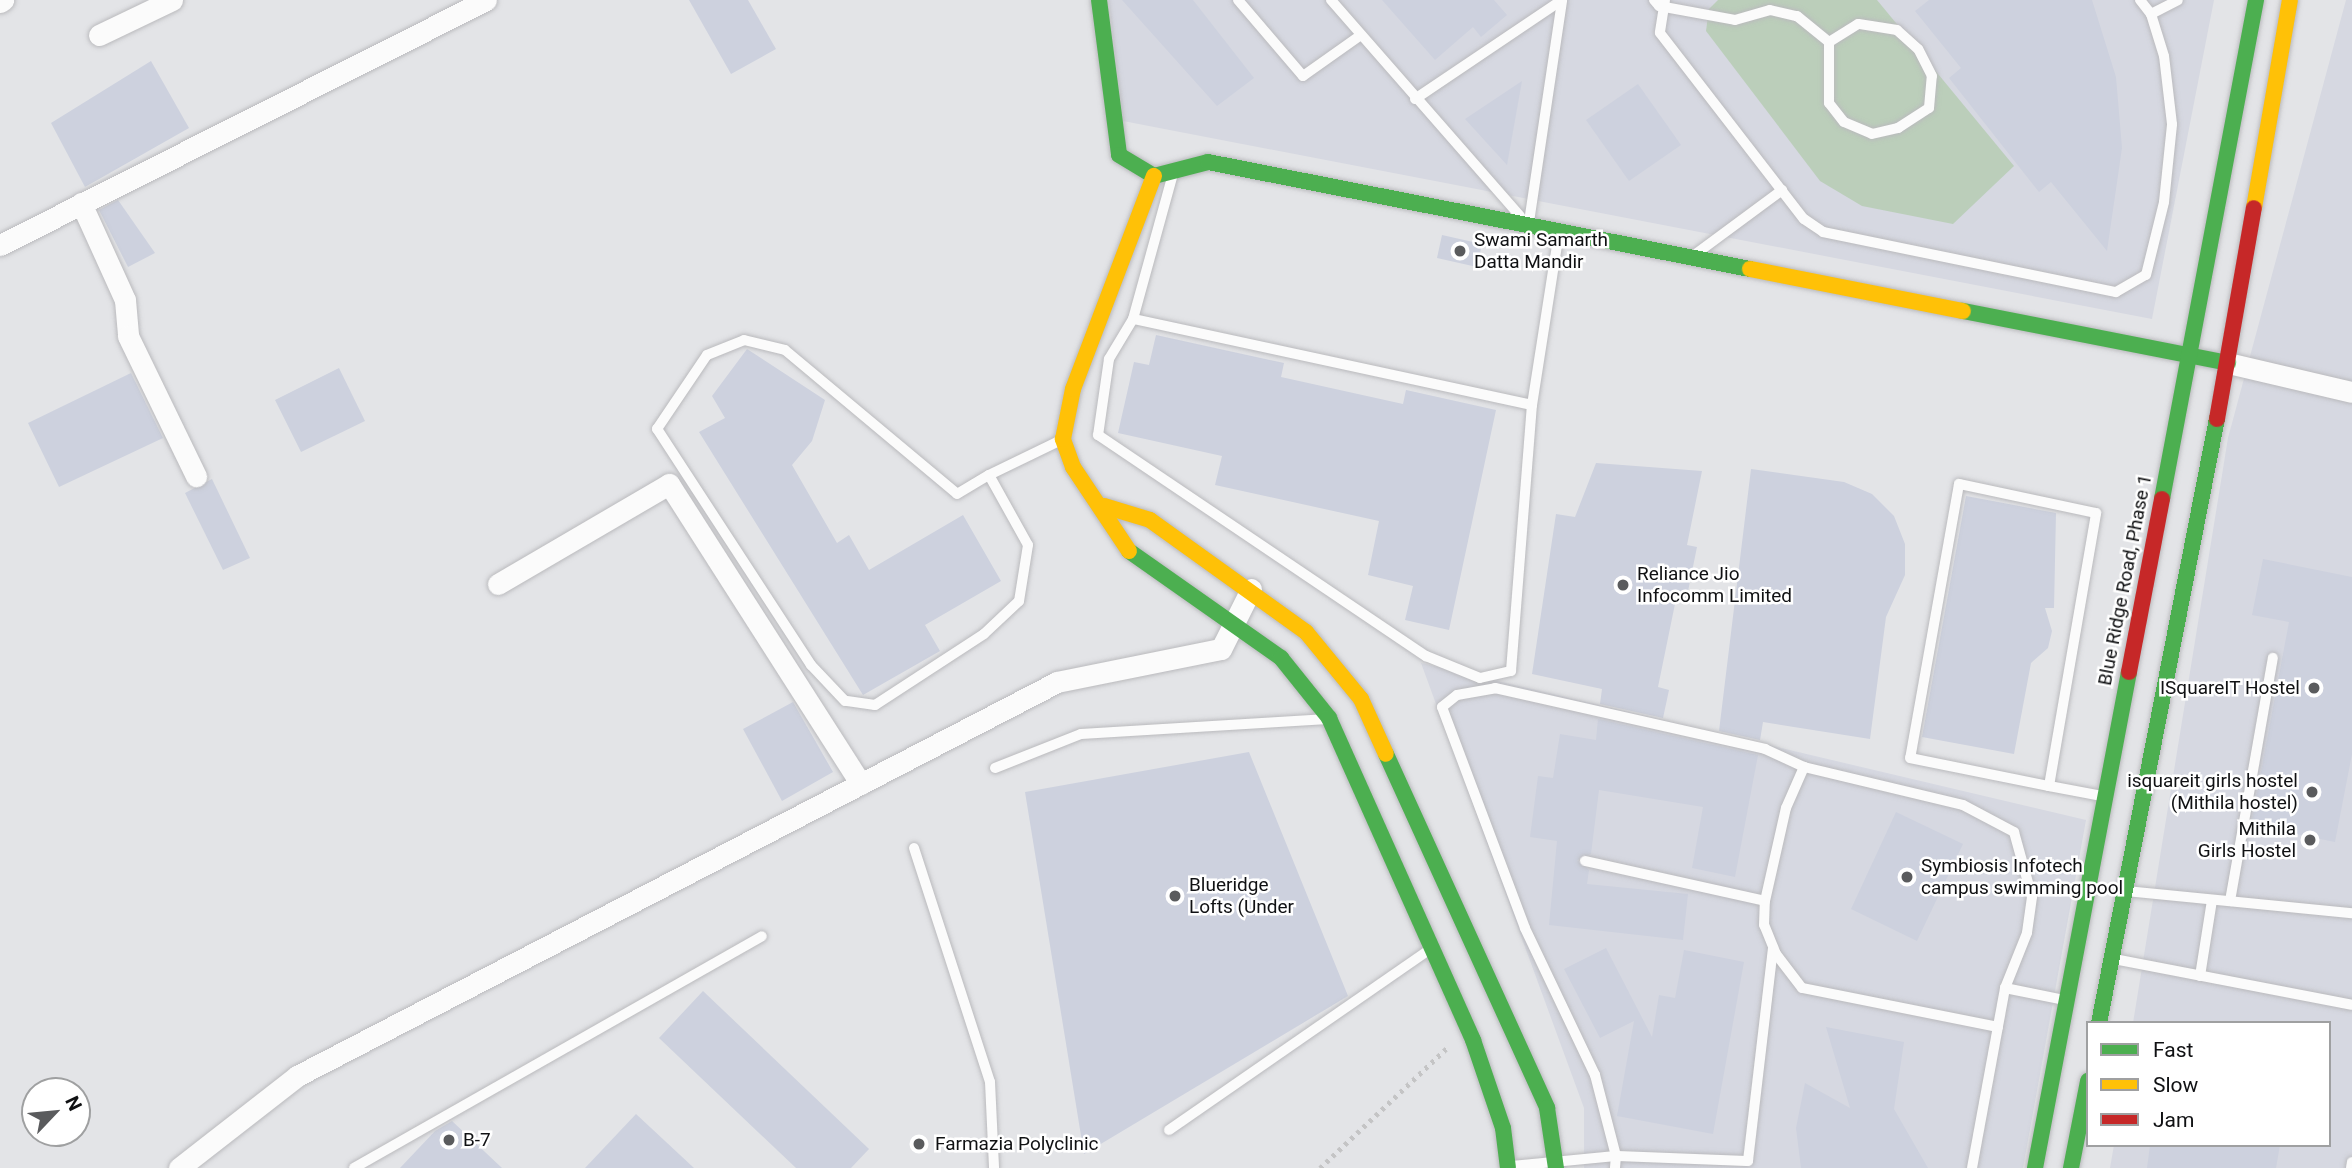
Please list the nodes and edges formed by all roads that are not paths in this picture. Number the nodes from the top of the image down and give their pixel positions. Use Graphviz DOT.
graph roads {
  1 [pos="172,0"];
  2 [pos="486,0"];
  3 [pos="1099,0"];
  4 [pos="1238,0"];
  5 [pos="1331,0"];
  6 [pos="1562,0"];
  7 [pos="2140,0"];
  8 [pos="2178,0"];
  9 [pos="2256,0"];
  10 [pos="2290,0"];
  11 [pos="1659,2"];
  12 [pos="2151,13"];
  13 [pos="99,35"];
  14 [pos="1361,35"];
  15 [pos="1829,42"];
  16 [pos="1415,99"];
  17 [pos="1174,171"];
  18 [pos="1154,176"];
  19 [pos="1782,190"];
  20 [pos="82,204"];
  21 [pos="1529,225"];
  22 [pos="1560,231"];
  23 [pos="0,245"];
  24 [pos="1695,254"];
  25 [pos="1133,319"];
  26 [pos="2190,355"];
  27 [pos="2228,363"];
  28 [pos="2352,392"];
  29 [pos="1532,405"];
  30 [pos="1063,439"];
  31 [pos="989,475"];
  32 [pos="196,476"];
  33 [pos="1104,506"];
  34 [pos="498,584"];
  35 [pos="1251,589"];
  36 [pos="1234,623"];
  37 [pos="2273,658"];
  38 [pos="1329,718"];
  39 [pos="1804,766"];
  40 [pos="995,768"];
  41 [pos="861,784"];
  42 [pos="2049,786"];
  43 [pos="2105,797"];
  44 [pos="914,848"];
  45 [pos="1585,861"];
  46 [pos="2124,891"];
  47 [pos="2212,900"];
  48 [pos="1765,901"];
  49 [pos="2231,901"];
  50 [pos="2352,913"];
  51 [pos="762,936"];
  52 [pos="1431,948"];
  53 [pos="1773,948"];
  54 [pos="2111,958"];
  55 [pos="2200,976"];
  56 [pos="2005,988"];
  57 [pos="2066,1000"];
  58 [pos="2352,1005"];
  59 [pos="2099,1021"];
  60 [pos="1998,1027"];
  61 [pos="2086,1091"];
  62 [pos="1169,1130"];
  63 [pos="1616,1162"];
  64 [pos="2352,1162"];
  65 [pos="1556,1165"];
  66 [pos="1508,1167"];
  67 [pos="179,1168"];
  68 [pos="354,1168"];
  69 [pos="994,1168"];
  70 [pos="1972,1168"];
  71 [pos="2035,1168"];
  72 [pos="2071,1168"];
  73 [pos="2351,1168"];
  1 -- 13 [label="street"];
  2 -- 20 [label="street"];
  3 -- 18 [label="street"];
  4 -- 14 [label="lane"];
  5 -- 14 [label="lane"];
  6 -- 16 [label="lane"];
  6 -- 21 [label="lane"];
  7 -- 12 [label="lane"];
  8 -- 12 [label="lane"];
  9 -- 26 [label="street, Blue Ridge Road, Phase 1"];
  10 -- 27 [label="street"];
  11 -- 15 [label="lane"];
  11 -- 19 [label="lane"];
  12 -- 19 [label="lane"];
  14 -- 16 [label="lane"];
  15 -- 15 [label="lane"];
  16 -- 21 [label="lane"];
  17 -- 18 [label="street"];
  17 -- 21 [label="street"];
  17 -- 25 [label="lane"];
  18 -- 30 [label="street"];
  19 -- 24 [label="lane"];
  20 -- 23 [label="street"];
  20 -- 32 [label="street"];
  21 -- 22 [label="street"];
  22 -- 24 [label="street"];
  22 -- 29 [label="lane"];
  24 -- 26 [label="street"];
  25 -- 29 [label="lane"];
  25 -- 29 [label="lane"];
  26 -- 27 [label="street"];
  26 -- 43 [label="street, Blue Ridge Road, Phase 1"];
  27 -- 28 [label="street"];
  27 -- 46 [label="street"];
  30 -- 31 [label="lane"];
  30 -- 33 [label="street"];
  31 -- 31 [label="lane"];
  33 -- 35 [label="street"];
  33 -- 36 [label="street"];
  34 -- 41 [label="street"];
  35 -- 36 [label="street"];
  35 -- 65 [label="street"];
  36 -- 38 [label="street"];
  36 -- 41 [label="street"];
  37 -- 49 [label="lane"];
  38 -- 40 [label="lane"];
  38 -- 52 [label="street"];
  39 -- 48 [label="lane"];
  39 -- 56 [label="lane"];
  39 -- 63 [label="lane"];
  41 -- 67 [label="street"];
  42 -- 42 [label="lane"];
  42 -- 43 [label="lane"];
  43 -- 57 [label="street, Blue Ridge Road, Phase 1"];
  44 -- 69 [label="lane"];
  45 -- 48 [label="lane"];
  46 -- 47 [label="lane"];
  46 -- 54 [label="street"];
  47 -- 49 [label="lane"];
  47 -- 55 [label="lane"];
  48 -- 53 [label="lane"];
  49 -- 50 [label="lane"];
  51 -- 68 [label="lane"];
  52 -- 62 [label="lane"];
  52 -- 66 [label="street"];
  53 -- 60 [label="lane"];
  53 -- 63 [label="lane"];
  54 -- 55 [label="lane"];
  54 -- 59 [label="street"];
  55 -- 58 [label="lane"];
  56 -- 57 [label="lane"];
  56 -- 60 [label="lane"];
  57 -- 71 [label="street, Blue Ridge Road, Phase 1"];
  60 -- 70 [label="lane"];
  61 -- 72 [label="street"];
  63 -- 65 [label="lane"];
  64 -- 73 [label="lane"];
  65 -- 66 [label="lane"];
}
